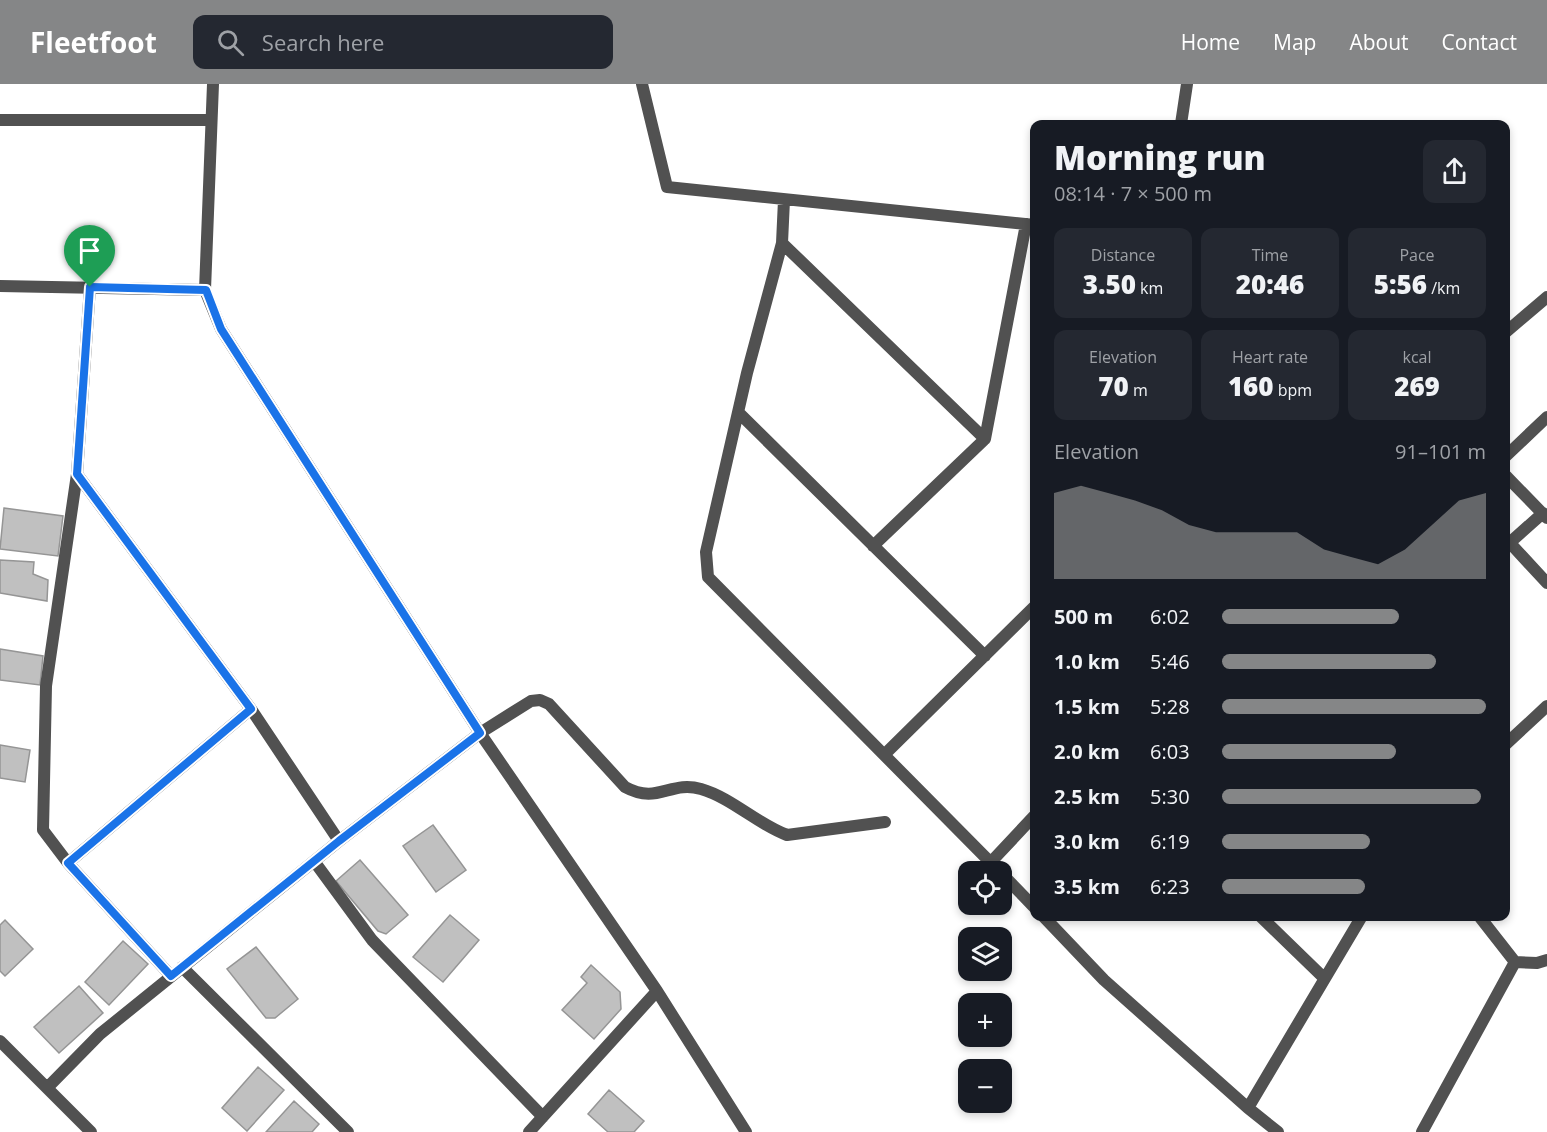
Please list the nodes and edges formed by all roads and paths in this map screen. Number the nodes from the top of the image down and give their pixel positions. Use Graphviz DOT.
graph roads {
  1 [pos="213,84"];
  2 [pos="642,84"];
  3 [pos="1187,84"];
  4 [pos="0,120"];
  5 [pos="211,120"];
  6 [pos="1182,120"];
  7 [pos="784,200"];
  8 [pos="1030,224"];
  9 [pos="1030,229"];
  10 [pos="782,243"];
  11 [pos="0,286"];
  12 [pos="90,287"];
  13 [pos="206,290"];
  14 [pos="1547,297"];
  15 [pos="1510,329"];
  16 [pos="738,412"];
  17 [pos="1547,417"];
  18 [pos="985,439"];
  19 [pos="1510,452"];
  20 [pos="77,474"];
  21 [pos="1510,480"];
  22 [pos="1545,515"];
  23 [pos="1510,542"];
  24 [pos="873,546"];
  25 [pos="1510,546"];
  26 [pos="1547,583"];
  27 [pos="1030,611"];
  28 [pos="985,656"];
  29 [pos="1547,706"];
  30 [pos="251,709"];
  31 [pos="480,733"];
  32 [pos="1510,740"];
  33 [pos="885,754"];
  34 [pos="1030,820"];
  35 [pos="885,822"];
  36 [pos="339,841"];
  37 [pos="314,861"];
  38 [pos="990,861"];
  39 [pos="992,861"];
  40 [pos="68,863"];
  41 [pos="1012,884"];
  42 [pos="1030,903"];
  43 [pos="1048,921"];
  44 [pos="1265,921"];
  45 [pos="1359,921"];
  46 [pos="1483,921"];
  47 [pos="1547,960"];
  48 [pos="1515,962"];
  49 [pos="182,967"];
  50 [pos="171,976"];
  51 [pos="1324,978"];
  52 [pos="657,991"];
  53 [pos="0,1041"];
  54 [pos="47,1088"];
  55 [pos="1248,1108"];
  56 [pos="543,1117"];
  57 [pos="91,1132"];
  58 [pos="348,1132"];
  59 [pos="529,1132"];
  60 [pos="746,1132"];
  61 [pos="1278,1132"];
  62 [pos="1422,1132"];
  1 -- 5 [label="street"];
  2 -- 7 [label="street"];
  3 -- 6 [label="street"];
  4 -- 5 [label="street"];
  5 -- 13 [label="street"];
  7 -- 8 [label="street"];
  7 -- 10 [label="street"];
  9 -- 18 [label="street"];
  10 -- 16 [label="street"];
  10 -- 18 [label="street"];
  11 -- 12 [label="street"];
  12 -- 13 [label="street"];
  12 -- 20 [label="street"];
  13 -- 31 [label="street"];
  14 -- 15 [label="street"];
  16 -- 24 [label="street"];
  16 -- 33 [label="street"];
  17 -- 19 [label="street"];
  18 -- 24 [label="street"];
  20 -- 30 [label="street"];
  20 -- 40 [label="street"];
  21 -- 22 [label="street"];
  22 -- 23 [label="street"];
  24 -- 28 [label="street"];
  25 -- 26 [label="street"];
  27 -- 28 [label="street"];
  28 -- 33 [label="street"];
  29 -- 32 [label="street"];
  30 -- 36 [label="street"];
  30 -- 40 [label="street"];
  31 -- 35 [label="street"];
  31 -- 36 [label="street"];
  31 -- 52 [label="street"];
  33 -- 38 [label="street"];
  34 -- 39 [label="street"];
  36 -- 37 [label="street"];
  37 -- 49 [label="street"];
  37 -- 56 [label="street"];
  40 -- 50 [label="street"];
  41 -- 42 [label="street"];
  43 -- 55 [label="street"];
  44 -- 51 [label="street"];
  45 -- 51 [label="street"];
  46 -- 48 [label="street"];
  47 -- 48 [label="street"];
  48 -- 62 [label="street"];
  49 -- 50 [label="street"];
  49 -- 58 [label="street"];
  50 -- 54 [label="street"];
  51 -- 55 [label="street"];
  52 -- 56 [label="street"];
  52 -- 60 [label="street"];
  53 -- 54 [label="street"];
  54 -- 57 [label="street"];
  55 -- 61 [label="street"];
  56 -- 59 [label="street"];
}
